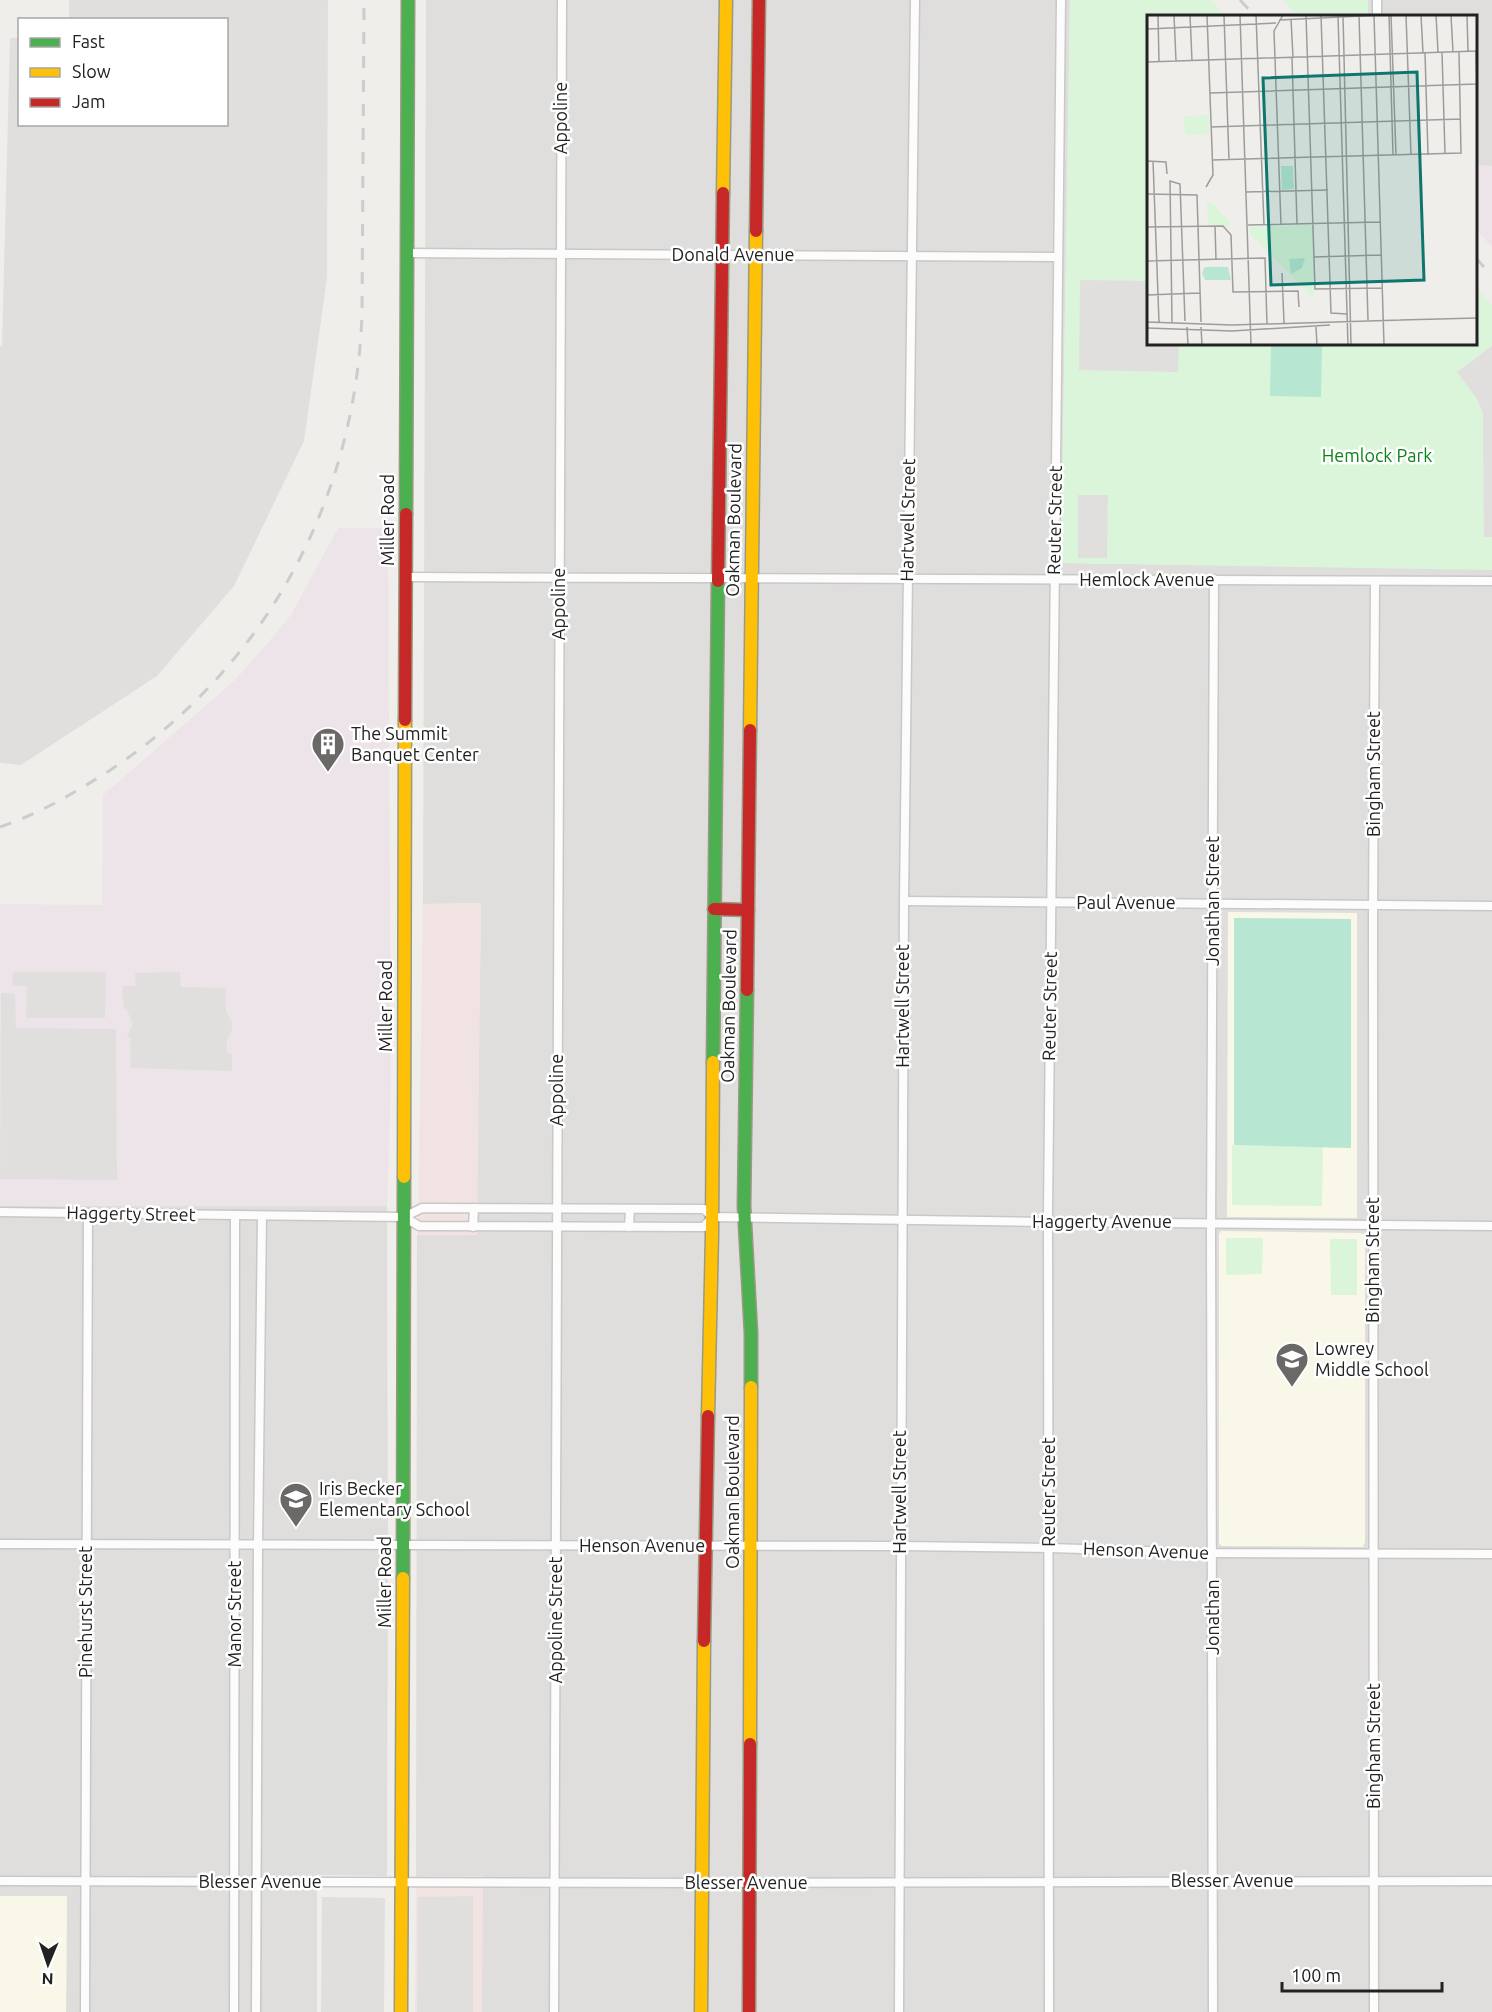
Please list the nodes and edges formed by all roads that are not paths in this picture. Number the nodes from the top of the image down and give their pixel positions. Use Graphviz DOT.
graph roads {
  1 [pos="408,0"];
  2 [pos="562,0"];
  3 [pos="726,0"];
  4 [pos="759,0"];
  5 [pos="915,0"];
  6 [pos="1060,0"];
  7 [pos="407,253"];
  8 [pos="561,254"];
  9 [pos="723,255"];
  10 [pos="755,256"];
  11 [pos="912,256"];
  12 [pos="1058,257"];
  13 [pos="406,577"];
  14 [pos="559,578"];
  15 [pos="718,579"];
  16 [pos="751,579"];
  17 [pos="1214,579"];
  18 [pos="907,580"];
  19 [pos="1054,580"];
  20 [pos="1375,581"];
  21 [pos="1492,581"];
  22 [pos="904,901"];
  23 [pos="1051,902"];
  24 [pos="1214,904"];
  25 [pos="1373,905"];
  26 [pos="1492,906"];
  27 [pos="714,909"];
  28 [pos="748,910"];
  29 [pos="474,1208"];
  30 [pos="557,1209"];
  31 [pos="630,1209"];
  32 [pos="0,1212"];
  33 [pos="88,1213"];
  34 [pos="235,1215"];
  35 [pos="262,1216"];
  36 [pos="404,1217"];
  37 [pos="712,1217"];
  38 [pos="745,1218"];
  39 [pos="902,1220"];
  40 [pos="1048,1222"];
  41 [pos="1211,1223"];
  42 [pos="1373,1225"];
  43 [pos="1492,1226"];
  44 [pos="473,1227"];
  45 [pos="557,1227"];
  46 [pos="629,1227"];
  47 [pos="0,1544"];
  48 [pos="86,1545"];
  49 [pos="235,1545"];
  50 [pos="258,1545"];
  51 [pos="705,1545"];
  52 [pos="403,1546"];
  53 [pos="556,1546"];
  54 [pos="750,1546"];
  55 [pos="900,1546"];
  56 [pos="1050,1548"];
  57 [pos="1212,1553"];
  58 [pos="1374,1554"];
  59 [pos="1492,1554"];
  60 [pos="0,1881"];
  61 [pos="1049,1881"];
  62 [pos="1214,1881"];
  63 [pos="1374,1881"];
  64 [pos="1492,1881"];
  65 [pos="85,1882"];
  66 [pos="234,1882"];
  67 [pos="257,1882"];
  68 [pos="555,1882"];
  69 [pos="750,1882"];
  70 [pos="899,1882"];
  71 [pos="402,1883"];
  72 [pos="702,1883"];
  73 [pos="85,2012"];
  74 [pos="234,2012"];
  75 [pos="256,2012"];
  76 [pos="401,2012"];
  77 [pos="554,2012"];
  78 [pos="701,2012"];
  79 [pos="749,2012"];
  80 [pos="899,2012"];
  81 [pos="1049,2012"];
  82 [pos="1213,2012"];
  83 [pos="1374,2012"];
  1 -- 7 [label="street, Miller Road"];
  2 -- 8 [label="street, Appoline"];
  3 -- 9 [label="street, Oakman Boulevard"];
  4 -- 10 [label="street, Oakman Boulevard"];
  5 -- 11 [label="street, Hartwell Street"];
  6 -- 12 [label="street, Reuter Street"];
  7 -- 8 [label="street, Donald Avenue"];
  7 -- 13 [label="street, Miller Road"];
  8 -- 9 [label="street, Donald Avenue"];
  8 -- 14 [label="street, Appoline"];
  9 -- 10 [label="street, Donald Avenue"];
  9 -- 15 [label="street, Oakman Boulevard"];
  10 -- 11 [label="street, Donald Avenue"];
  10 -- 16 [label="street, Oakman Boulevard"];
  11 -- 12 [label="street, Donald Avenue"];
  11 -- 18 [label="street, Hartwell Street"];
  12 -- 19 [label="street, Reuter Street"];
  13 -- 14 [label="street, Hemlock Avenue"];
  13 -- 36 [label="street, Miller Road"];
  14 -- 15 [label="street, Hemlock Avenue"];
  14 -- 30 [label="street, Appoline"];
  15 -- 16 [label="street, Hemlock Avenue"];
  15 -- 27 [label="street, Oakman Boulevard"];
  16 -- 18 [label="street, Hemlock Avenue"];
  16 -- 28 [label="street, Oakman Boulevard"];
  17 -- 19 [label="street, Hemlock Avenue"];
  17 -- 20 [label="street, Hemlock Avenue"];
  17 -- 24 [label="street, Jonathan Street"];
  18 -- 19 [label="street, Hemlock Avenue"];
  18 -- 22 [label="street, Hartwell Street"];
  19 -- 23 [label="street, Reuter Street"];
  20 -- 21 [label="street, Hemlock Avenue"];
  20 -- 25 [label="street, Bingham Street"];
  22 -- 23 [label="street, Paul Avenue"];
  22 -- 39 [label="street, Hartwell Street"];
  23 -- 24 [label="street, Paul Avenue"];
  23 -- 40 [label="street, Reuter Street"];
  24 -- 25 [label="street, Paul Avenue"];
  24 -- 41 [label="street, Jonathan Street"];
  25 -- 26 [label="street, Paul Avenue"];
  25 -- 42 [label="street, Bingham Street"];
  27 -- 28 [label="street"];
  27 -- 37 [label="street, Oakman Boulevard"];
  28 -- 38 [label="street, Oakman Boulevard"];
  29 -- 30 [label="street, Haggerty Avenue"];
  29 -- 36 [label="street, Haggerty Avenue"];
  29 -- 44 [label="street"];
  30 -- 31 [label="street, Haggerty Avenue"];
  30 -- 45 [label="street, Appoline"];
  31 -- 37 [label="street, Haggerty Avenue"];
  31 -- 46 [label="street"];
  32 -- 33 [label="street, Haggerty Street"];
  33 -- 34 [label="street, Haggerty Street"];
  33 -- 48 [label="street, Pinehurst Street"];
  34 -- 35 [label="street, Haggerty Street"];
  34 -- 49 [label="street, Manor Street"];
  35 -- 36 [label="street, Haggerty Avenue"];
  35 -- 50 [label="street, Manor Street"];
  36 -- 44 [label="street, Haggerty Avenue"];
  36 -- 52 [label="street, Miller Road"];
  37 -- 38 [label="street, Haggerty Avenue"];
  37 -- 46 [label="street, Haggerty Avenue"];
  37 -- 51 [label="street, Oakman Boulevard"];
  38 -- 39 [label="street, Haggerty Avenue"];
  38 -- 54 [label="street, Oakman Boulevard"];
  39 -- 40 [label="street, Haggerty Avenue"];
  39 -- 55 [label="street, Hartwell Street"];
  40 -- 41 [label="street, Haggerty Avenue"];
  40 -- 56 [label="street, Reuter Street"];
  41 -- 42 [label="street, Haggerty Avenue"];
  41 -- 57 [label="street, Jonathan"];
  42 -- 43 [label="street, Haggerty Avenue"];
  42 -- 58 [label="street, Bingham Street"];
  44 -- 45 [label="street, Haggerty Avenue"];
  45 -- 46 [label="street, Haggerty Avenue"];
  45 -- 53 [label="street, Appoline Street"];
  47 -- 48 [label="street"];
  48 -- 49 [label="street"];
  48 -- 65 [label="street, Pinehurst Street"];
  49 -- 50 [label="street"];
  49 -- 66 [label="street, Manor Street"];
  50 -- 52 [label="street, Henson Avenue"];
  50 -- 67 [label="street, Manor Street"];
  51 -- 53 [label="street, Henson Avenue"];
  51 -- 54 [label="street, Henson Avenue"];
  51 -- 72 [label="street, Oakman Boulevard"];
  52 -- 53 [label="street, Henson Avenue"];
  52 -- 71 [label="street, Miller Road"];
  53 -- 68 [label="street, Appoline Street"];
  54 -- 55 [label="street, Henson Avenue"];
  54 -- 69 [label="street, Oakman Boulevard"];
  55 -- 56 [label="street, Henson Avenue"];
  55 -- 70 [label="street, Hartwell Street"];
  56 -- 57 [label="street, Henson Avenue"];
  56 -- 61 [label="street, Reuter Street"];
  57 -- 58 [label="street, Henson Avenue"];
  57 -- 62 [label="street, Jonathan"];
  58 -- 59 [label="street, Henson Avenue"];
  58 -- 63 [label="street, Bingham Street"];
  60 -- 65 [label="street, Blesser Avenue"];
  61 -- 62 [label="street, Blesser Avenue"];
  61 -- 70 [label="street, Blesser Avenue"];
  61 -- 81 [label="street, Reuter Street"];
  62 -- 63 [label="street, Blesser Avenue"];
  62 -- 82 [label="street, Jonathan"];
  63 -- 64 [label="street, Blesser Avenue"];
  63 -- 83 [label="street, Bingham Street"];
  65 -- 66 [label="street, Blesser Avenue"];
  65 -- 73 [label="street, Pinehurst Street"];
  66 -- 67 [label="street, Blesser Avenue"];
  66 -- 74 [label="street, Manor Street"];
  67 -- 71 [label="street, Blesser Avenue"];
  67 -- 75 [label="street, Manor Street"];
  68 -- 71 [label="street, Blesser Avenue"];
  68 -- 72 [label="street, Blesser Avenue"];
  68 -- 77 [label="street, Appoline Street"];
  69 -- 70 [label="street, Blesser Avenue"];
  69 -- 72 [label="street, Blesser Avenue"];
  69 -- 79 [label="street, Oakman Boulevard"];
  70 -- 80 [label="street, Hartwell Street"];
  71 -- 76 [label="street, Miller Road"];
  72 -- 78 [label="street, Oakman Boulevard"];
}
